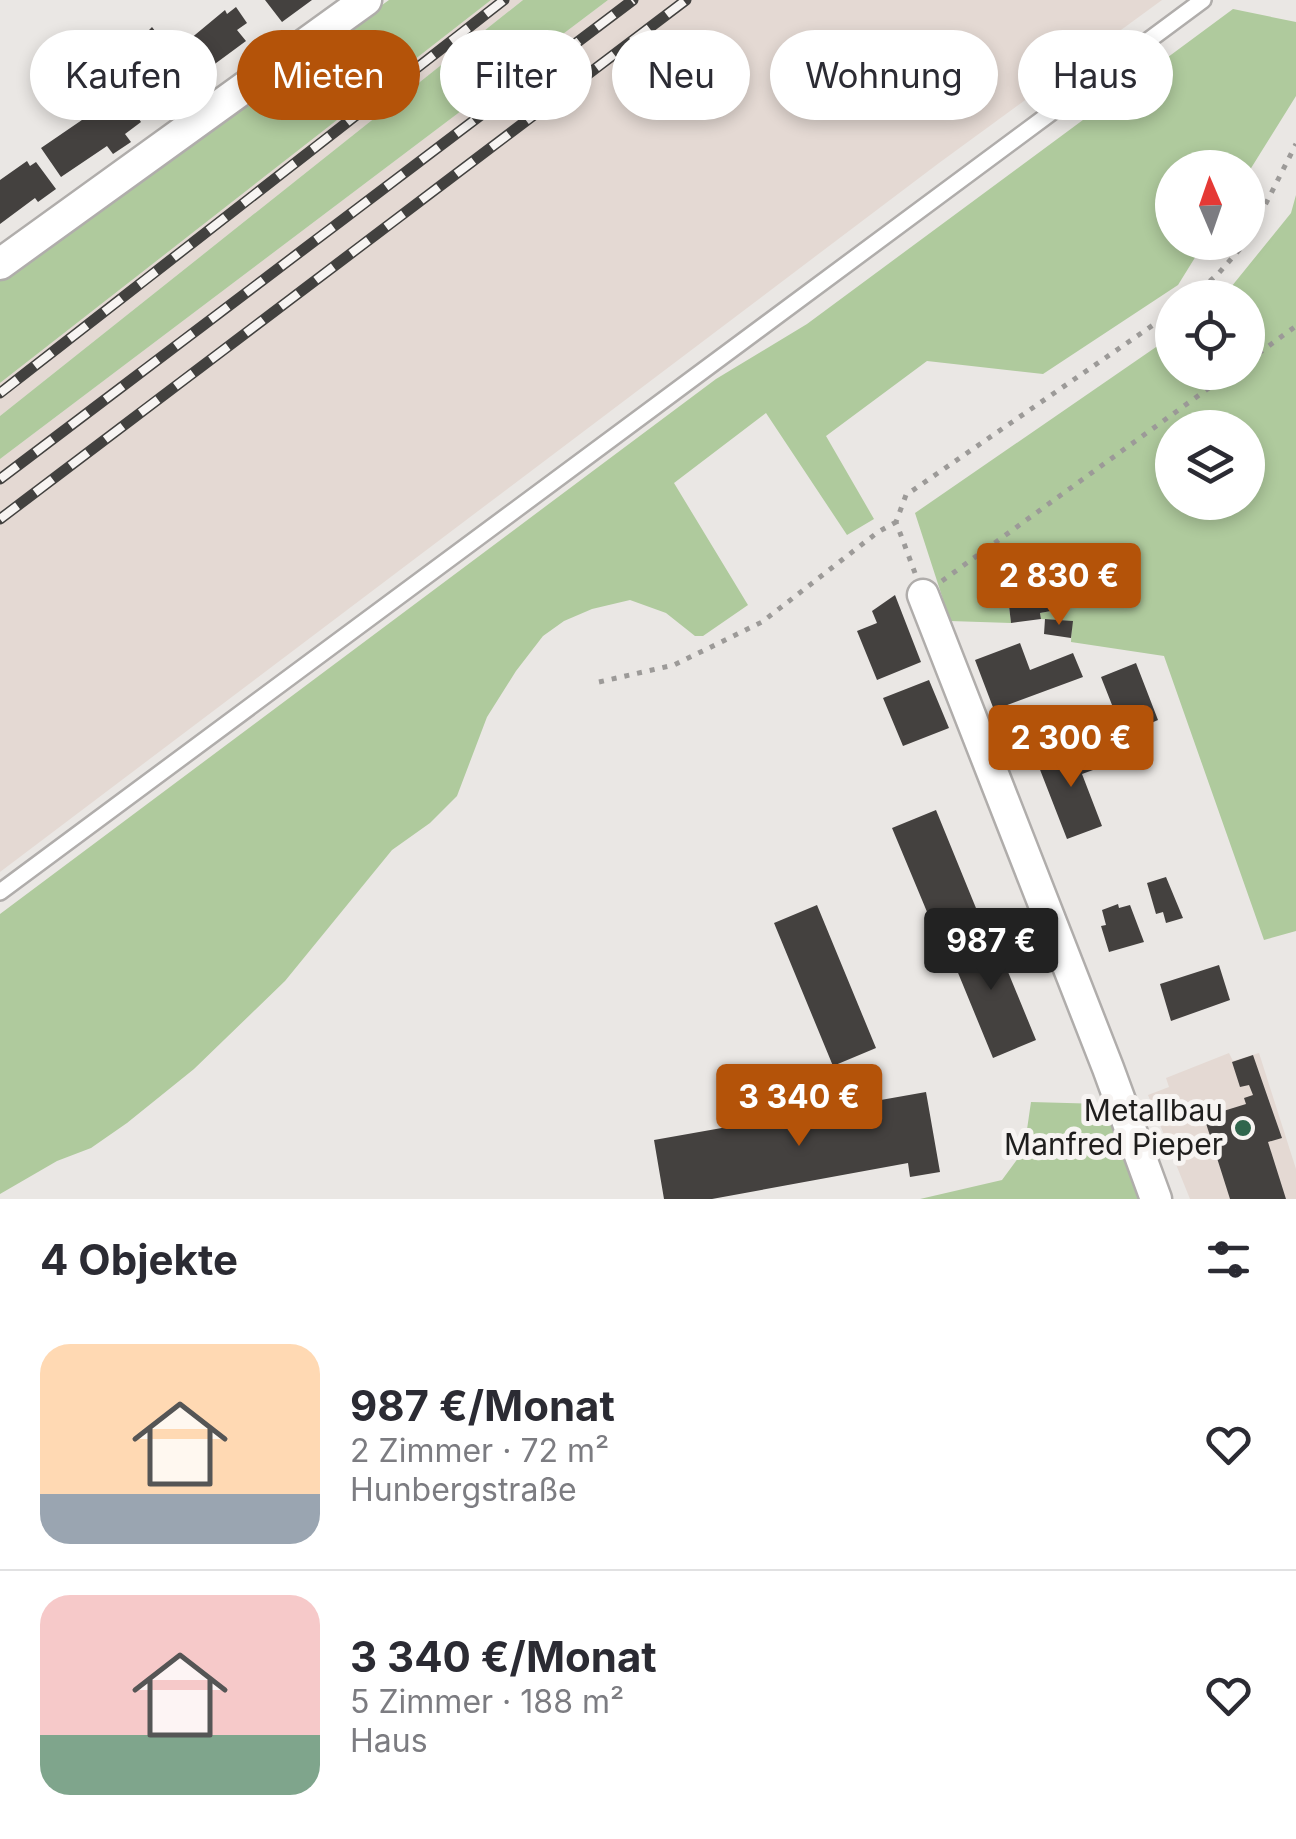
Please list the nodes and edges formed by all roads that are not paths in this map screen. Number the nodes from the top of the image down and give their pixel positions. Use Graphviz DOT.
graph roads {
  1 [pos="366,0"];
  2 [pos="1203,0"];
  3 [pos="0,264"];
  4 [pos="922,594"];
  5 [pos="0,892"];
  6 [pos="1156,1199"];
  1 -- 3 [label="street"];
  2 -- 5 [label="lane"];
  4 -- 6 [label="street"];
}
